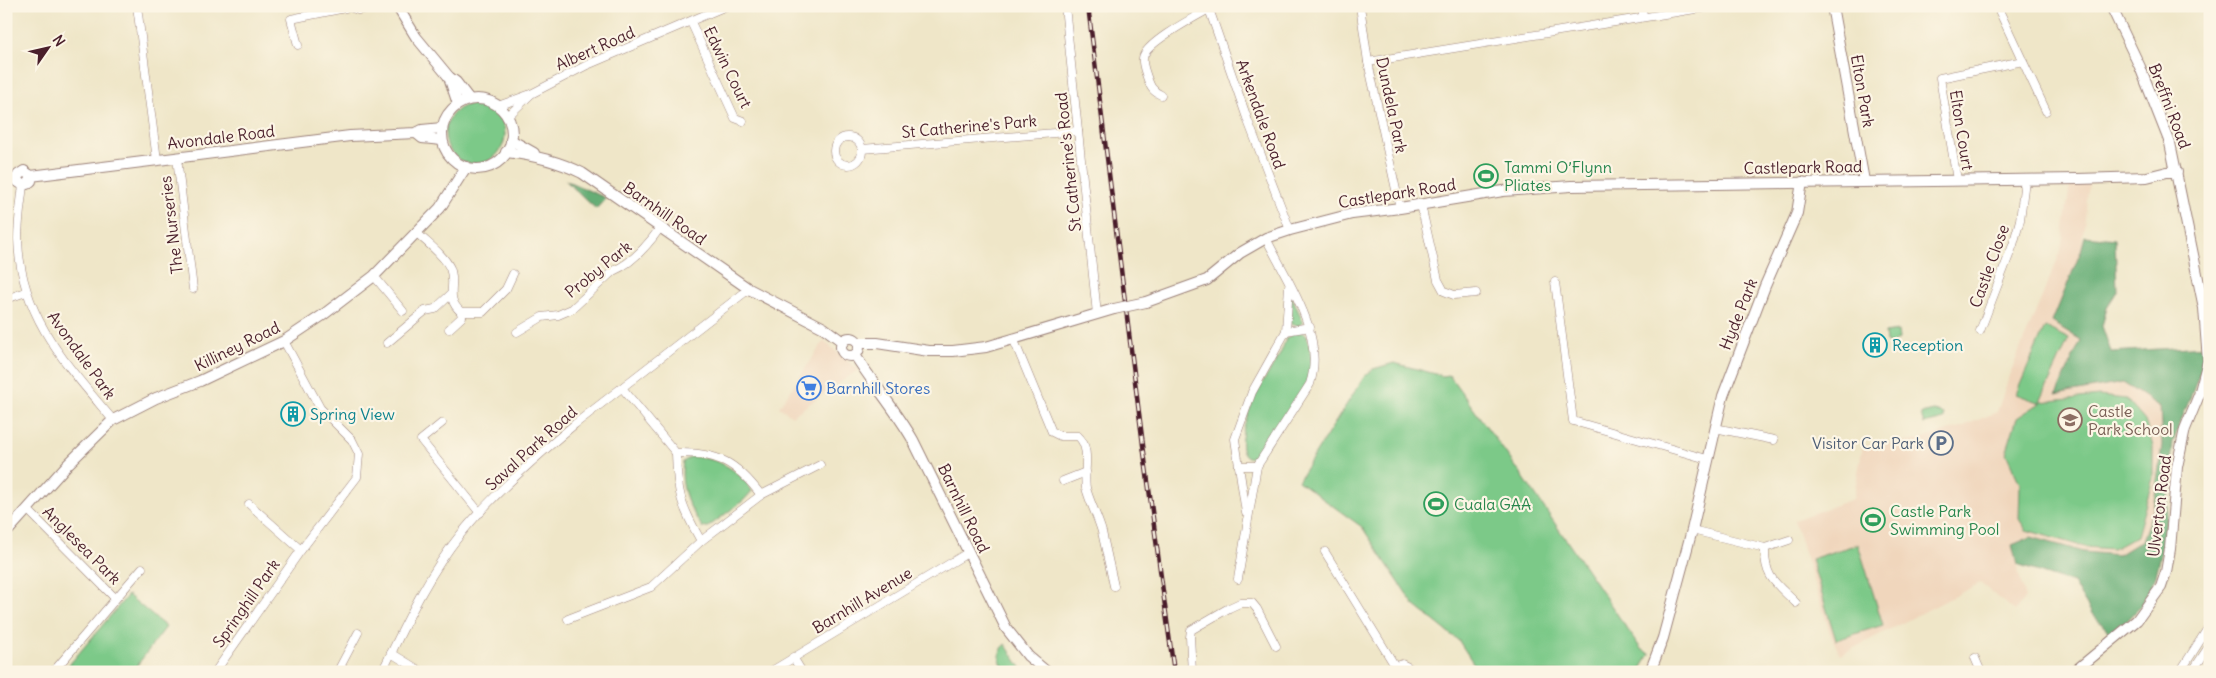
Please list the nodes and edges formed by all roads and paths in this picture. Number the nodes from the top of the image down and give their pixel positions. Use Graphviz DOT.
graph roads {
  1 [pos="136,6"];
  2 [pos="376,6"];
  3 [pos="397,6"];
  4 [pos="726,6"];
  5 [pos="1065,6"];
  6 [pos="1360,6"];
  7 [pos="1642,6"];
  8 [pos="1714,6"];
  9 [pos="1832,6"];
  10 [pos="1997,6"];
  11 [pos="2111,6"];
  12 [pos="1208,7"];
  13 [pos="1643,17"];
  14 [pos="690,22"];
  15 [pos="298,45"];
  16 [pos="2023,61"];
  17 [pos="1368,62"];
  18 [pos="449,77"];
  19 [pos="531,94"];
  20 [pos="1161,95"];
  21 [pos="469,99"];
  22 [pos="458,104"];
  23 [pos="498,106"];
  24 [pos="2046,111"];
  25 [pos="507,117"];
  26 [pos="743,121"];
  27 [pos="442,128"];
  28 [pos="1078,131"];
  29 [pos="416,134"];
  30 [pos="442,140"];
  31 [pos="511,140"];
  32 [pos="862,149"];
  33 [pos="506,152"];
  34 [pos="177,158"];
  35 [pos="545,159"];
  36 [pos="157,160"];
  37 [pos="466,167"];
  38 [pos="2177,172"];
  39 [pos="1957,180"];
  40 [pos="2025,180"];
  41 [pos="16,181"];
  42 [pos="1864,181"];
  43 [pos="1802,182"];
  44 [pos="1421,205"];
  45 [pos="1400,208"];
  46 [pos="660,228"];
  47 [pos="1290,230"];
  48 [pos="417,233"];
  49 [pos="1266,238"];
  50 [pos="513,274"];
  51 [pos="374,276"];
  52 [pos="1555,282"];
  53 [pos="1289,285"];
  54 [pos="193,289"];
  55 [pos="749,289"];
  56 [pos="26,292"];
  57 [pos="1476,293"];
  58 [pos="450,295"];
  59 [pos="6,299"];
  60 [pos="2207,308"];
  61 [pos="403,311"];
  62 [pos="461,312"];
  63 [pos="1097,314"];
  64 [pos="1310,327"];
  65 [pos="449,329"];
  66 [pos="1286,331"];
  67 [pos="1980,331"];
  68 [pos="517,332"];
  69 [pos="1013,338"];
  70 [pos="284,341"];
  71 [pos="843,342"];
  72 [pos="388,343"];
  73 [pos="859,343"];
  74 [pos="855,355"];
  75 [pos="623,389"];
  76 [pos="114,420"];
  77 [pos="442,423"];
  78 [pos="1714,428"];
  79 [pos="1774,440"];
  80 [pos="676,453"];
  81 [pos="1707,460"];
  82 [pos="820,465"];
  83 [pos="1239,466"];
  84 [pos="1258,466"];
  85 [pos="1086,472"];
  86 [pos="1063,481"];
  87 [pos="761,495"];
  88 [pos="249,504"];
  89 [pos="28,510"];
  90 [pos="480,513"];
  91 [pos="1247,520"];
  92 [pos="1692,530"];
  93 [pos="6,533"];
  94 [pos="1789,540"];
  95 [pos="701,541"];
  96 [pos="1765,548"];
  97 [pos="301,550"];
  98 [pos="969,552"];
  99 [pos="1325,552"];
  100 [pos="142,568"];
  101 [pos="1238,579"];
  102 [pos="1114,586"];
  103 [pos="115,598"];
  104 [pos="1796,602"];
  105 [pos="568,619"];
  106 [pos="2210,625"];
  107 [pos="358,633"];
  108 [pos="2210,645"];
  109 [pos="1276,646"];
  110 [pos="391,653"];
  111 [pos="793,657"];
  112 [pos="1974,658"];
  113 [pos="1395,669"];
  114 [pos="1652,669"];
  115 [pos="1409,670"];
  116 [pos="53,672"];
  117 [pos="215,672"];
  118 [pos="349,672"];
  119 [pos="382,672"];
  120 [pos="422,672"];
  121 [pos="770,672"];
  122 [pos="802,672"];
  123 [pos="1047,672"];
  124 [pos="1192,672"];
  125 [pos="1417,672"];
  126 [pos="1981,672"];
  127 [pos="2074,672"];
  128 [pos="2180,672"];
  129 [pos="2192,672"];
  1 -- 36 [label="street"];
  2 -- 15 [label="street"];
  3 -- 18 [label="street"];
  4 -- 14 [label="street, Albert Road"];
  5 -- 28 [label="street, St Catherine's Road"];
  6 -- 17 [label="street, Dundela Park"];
  7 -- 13 [label="street"];
  8 -- 13 [label="street"];
  9 -- 42 [label="street, Elton Park"];
  10 -- 16 [label="street"];
  11 -- 38 [label="street, Breffni Road"];
  12 -- 20 [label="street"];
  12 -- 47 [label="street, Arkendale Road"];
  13 -- 17 [label="street"];
  14 -- 19 [label="street, Albert Road"];
  14 -- 26 [label="street, Edwin Court"];
  16 -- 24 [label="street"];
  16 -- 39 [label="street, Elton Court"];
  17 -- 45 [label="street, Dundela Park"];
  18 -- 21 [label="street"];
  18 -- 22 [label="street"];
  19 -- 23 [label="street, Albert Road"];
  19 -- 25 [label="street, Albert Road"];
  21 -- 22 [label="street"];
  21 -- 23 [label="street"];
  22 -- 27 [label="street"];
  23 -- 25 [label="street"];
  25 -- 31 [label="street"];
  27 -- 29 [label="street, Avondale Road"];
  27 -- 30 [label="street"];
  28 -- 32 [label="street, St Catherine's Park"];
  28 -- 63 [label="street, St Catherine's Road"];
  29 -- 30 [label="street, Avondale Road"];
  29 -- 34 [label="street, Avondale Road"];
  30 -- 37 [label="street"];
  31 -- 33 [label="street"];
  31 -- 35 [label="street, Barnhill Road"];
  33 -- 35 [label="street, Barnhill Road"];
  33 -- 37 [label="street"];
  34 -- 36 [label="street, Avondale Road"];
  34 -- 54 [label="street, The Nurseries"];
  35 -- 46 [label="street, Barnhill Road"];
  36 -- 41 [label="street, Avondale Road"];
  37 -- 48 [label="street, Killiney Road"];
  38 -- 40 [label="street, Castlepark Road"];
  38 -- 60 [label="street, Breffni Road"];
  39 -- 40 [label="street, Castlepark Road"];
  39 -- 42 [label="street, Castlepark Road"];
  40 -- 67 [label="street, Castle Close"];
  41 -- 56 [label="street, Avondale Park"];
  42 -- 43 [label="street, Castlepark Road"];
  43 -- 44 [label="street, Castlepark Road"];
  43 -- 78 [label="street, Hyde Park"];
  44 -- 45 [label="street, Castlepark Road"];
  44 -- 57 [label="street"];
  45 -- 47 [label="street, Castlepark Road"];
  46 -- 55 [label="street, Barnhill Road"];
  46 -- 68 [label="street, Proby Park"];
  47 -- 49 [label="street, Castlepark Road"];
  48 -- 51 [label="street, Killiney Road"];
  48 -- 58 [label="street"];
  49 -- 53 [label="street"];
  49 -- 63 [label="street, Castlepark Road, bridge"];
  50 -- 62 [label="street"];
  51 -- 61 [label="street"];
  51 -- 70 [label="street, Killiney Road"];
  52 -- 81 [label="street"];
  53 -- 64 [label="street"];
  53 -- 66 [label="street"];
  55 -- 71 [label="street, Barnhill Road"];
  55 -- 75 [label="street, Saval Park Road"];
  56 -- 59 [label="street"];
  56 -- 76 [label="street, Avondale Park"];
  58 -- 62 [label="street"];
  58 -- 72 [label="street"];
  60 -- 127 [label="street, Ulverton Road"];
  62 -- 65 [label="street"];
  63 -- 69 [label="street, Castlepark Road"];
  64 -- 66 [label="street"];
  64 -- 84 [label="street"];
  66 -- 83 [label="street"];
  69 -- 73 [label="street, Castlepark Road"];
  69 -- 85 [label="street"];
  70 -- 76 [label="street, Killiney Road"];
  70 -- 97 [label="street, Springhill Park"];
  71 -- 73 [label="street"];
  71 -- 74 [label="street, Barnhill Road"];
  73 -- 74 [label="street"];
  74 -- 98 [label="street, Barnhill Road"];
  75 -- 80 [label="street"];
  75 -- 90 [label="street, Saval Park Road"];
  76 -- 89 [label="street, Killiney Road"];
  77 -- 90 [label="street"];
  78 -- 79 [label="street"];
  78 -- 81 [label="street, Hyde Park"];
  80 -- 87 [label="street"];
  80 -- 95 [label="street"];
  81 -- 92 [label="street, Hyde Park"];
  82 -- 87 [label="street"];
  83 -- 84 [label="street"];
  83 -- 91 [label="street"];
  84 -- 91 [label="street"];
  85 -- 86 [label="street"];
  85 -- 102 [label="street"];
  87 -- 95 [label="street"];
  88 -- 97 [label="street, Springhill Park"];
  89 -- 93 [label="street, Killiney Road"];
  89 -- 103 [label="street, Anglesea Park"];
  90 -- 110 [label="street, Saval Park Road"];
  91 -- 101 [label="street"];
  92 -- 96 [label="street"];
  92 -- 114 [label="street, Hyde Park"];
  94 -- 96 [label="street"];
  95 -- 105 [label="street"];
  96 -- 104 [label="street"];
  97 -- 117 [label="street, Springhill Park"];
  98 -- 111 [label="street, Barnhill Avenue"];
  98 -- 123 [label="street, Barnhill Road"];
  99 -- 113 [label="street"];
  100 -- 103 [label="street, Anglesea Park"];
  103 -- 116 [label="street, Anglesea Park"];
  106 -- 128 [label="street"];
  107 -- 118 [label="street"];
  108 -- 129 [label="street"];
  109 -- 124 [label="street"];
  110 -- 119 [label="street, Saval Park Road"];
  110 -- 120 [label="street"];
  111 -- 121 [label="street, Barnhill Avenue"];
  111 -- 122 [label="street"];
  112 -- 126 [label="street"];
  113 -- 115 [label="street"];
  115 -- 125 [label="street"];
}
